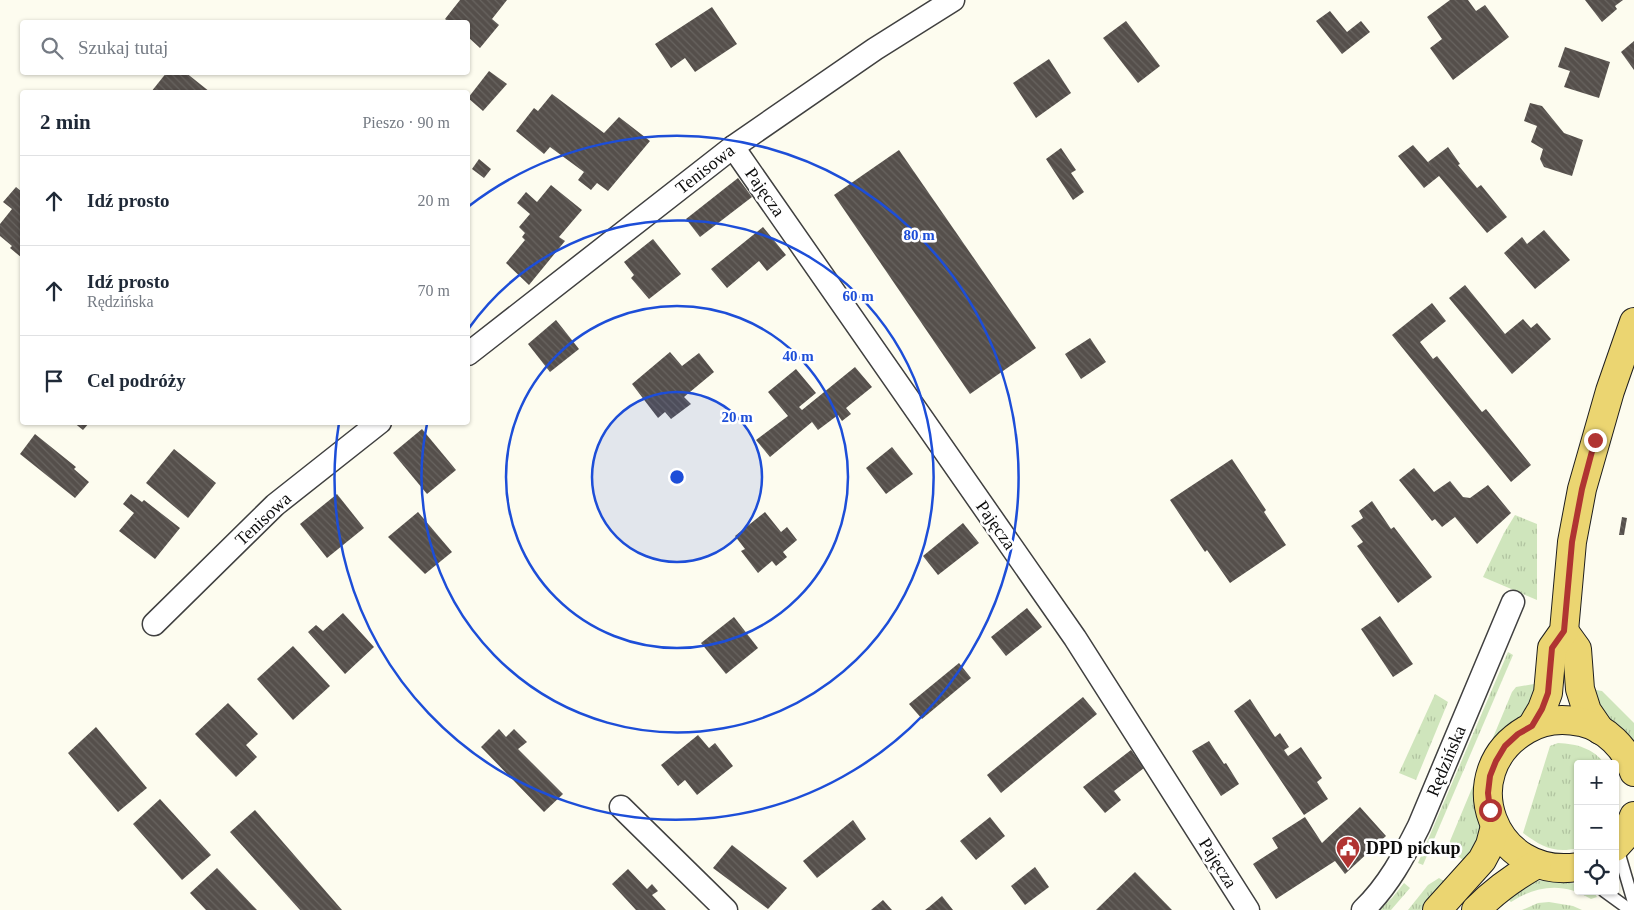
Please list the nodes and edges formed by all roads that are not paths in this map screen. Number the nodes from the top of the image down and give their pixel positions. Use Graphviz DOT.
graph roads {
  1 [pos="953,0"];
  2 [pos="733,146"];
  3 [pos="1634,322"];
  4 [pos="470,352"];
  5 [pos="376,425"];
  6 [pos="1513,602"];
  7 [pos="154,624"];
  8 [pos="1564,631"];
  9 [pos="1532,726"];
  10 [pos="1600,730"];
  11 [pos="1634,772"];
  12 [pos="621,807"];
  13 [pos="1634,816"];
  14 [pos="1495,826"];
  15 [pos="1619,843"];
  16 [pos="1617,850"];
  17 [pos="1537,864"];
  18 [pos="1574,870"];
  19 [pos="1609,895"];
  20 [pos="1634,904"];
  21 [pos="726,910"];
  22 [pos="1248,910"];
  23 [pos="1363,910"];
  24 [pos="1436,910"];
  25 [pos="1476,910"];
  26 [pos="1630,910"];
  1 -- 2 [label="street, Tenisowa"];
  2 -- 4 [label="street, Tenisowa"];
  2 -- 22 [label="street, Pajęcza"];
  3 -- 8 [label="main road"];
  5 -- 7 [label="street, Tenisowa"];
  6 -- 23 [label="street, Rędzińska"];
  8 -- 9 [label="main road"];
  8 -- 10 [label="main road"];
  9 -- 10 [label="main road"];
  9 -- 14 [label="main road"];
  10 -- 11 [label="main road"];
  12 -- 21 [label="street"];
  13 -- 15 [label="main road"];
  14 -- 17 [label="main road"];
  14 -- 24 [label="main road"];
  16 -- 20 [label="lane"];
  17 -- 18 [label="main road"];
  17 -- 25 [label="main road"];
  19 -- 26 [label="lane"];
}
